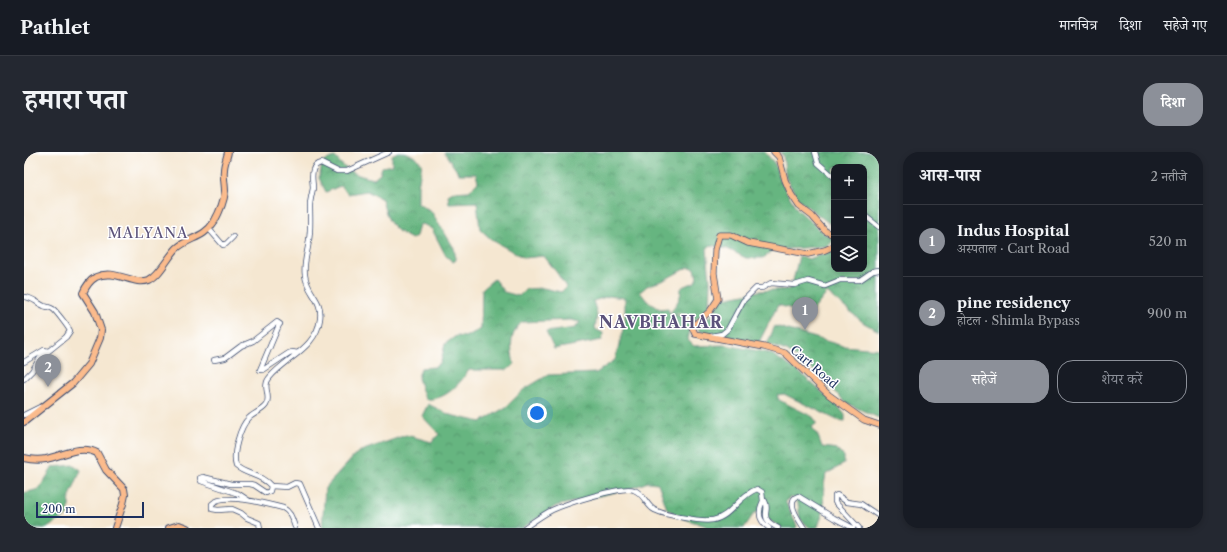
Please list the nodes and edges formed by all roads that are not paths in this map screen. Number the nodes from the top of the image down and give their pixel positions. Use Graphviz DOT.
graph roads {
  1 [pos="228,152"];
  2 [pos="389,152"];
  3 [pos="774,152"];
  4 [pos="815,152"];
  5 [pos="831,174"];
  6 [pos="867,217"];
  7 [pos="879,227"];
  8 [pos="209,229"];
  9 [pos="831,234"];
  10 [pos="233,238"];
  11 [pos="831,247"];
  12 [pos="879,270"];
  13 [pos="24,297"];
  14 [pos="710,336"];
  15 [pos="48,351"];
  16 [pos="298,352"];
  17 [pos="214,360"];
  18 [pos="24,362"];
  19 [pos="24,379"];
  20 [pos="45,405"];
  21 [pos="24,415"];
  22 [pos="24,422"];
  23 [pos="879,426"];
  24 [pos="24,458"];
  25 [pos="271,486"];
  26 [pos="248,500"];
  27 [pos="763,501"];
  28 [pos="879,516"];
  29 [pos="295,527"];
  30 [pos="115,528"];
  31 [pos="170,528"];
  32 [pos="187,528"];
  33 [pos="260,528"];
  34 [pos="319,528"];
  35 [pos="524,528"];
  36 [pos="769,528"];
  37 [pos="778,528"];
  38 [pos="804,528"];
  39 [pos="853,528"];
  40 [pos="859,528"];
  1 -- 8 [label="highway"];
  2 -- 16 [label="street"];
  3 -- 9 [label="main road"];
  4 -- 5 [label="street"];
  6 -- 7 [label="street"];
  8 -- 10 [label="street"];
  8 -- 20 [label="highway"];
  11 -- 14 [label="main road, Cart Road"];
  12 -- 14 [label="street"];
  13 -- 15 [label="street"];
  14 -- 23 [label="main road, Cart Road"];
  15 -- 18 [label="street"];
  15 -- 19 [label="street"];
  16 -- 17 [label="street"];
  16 -- 25 [label="street"];
  20 -- 21 [label="street"];
  20 -- 22 [label="highway"];
  24 -- 30 [label="highway"];
  25 -- 26 [label="street"];
  25 -- 34 [label="street"];
  26 -- 29 [label="street"];
  26 -- 33 [label="street"];
  27 -- 35 [label="street"];
  27 -- 36 [label="street"];
  27 -- 37 [label="street"];
  28 -- 40 [label="street"];
  31 -- 32 [label="highway"];
  38 -- 39 [label="street"];
}
